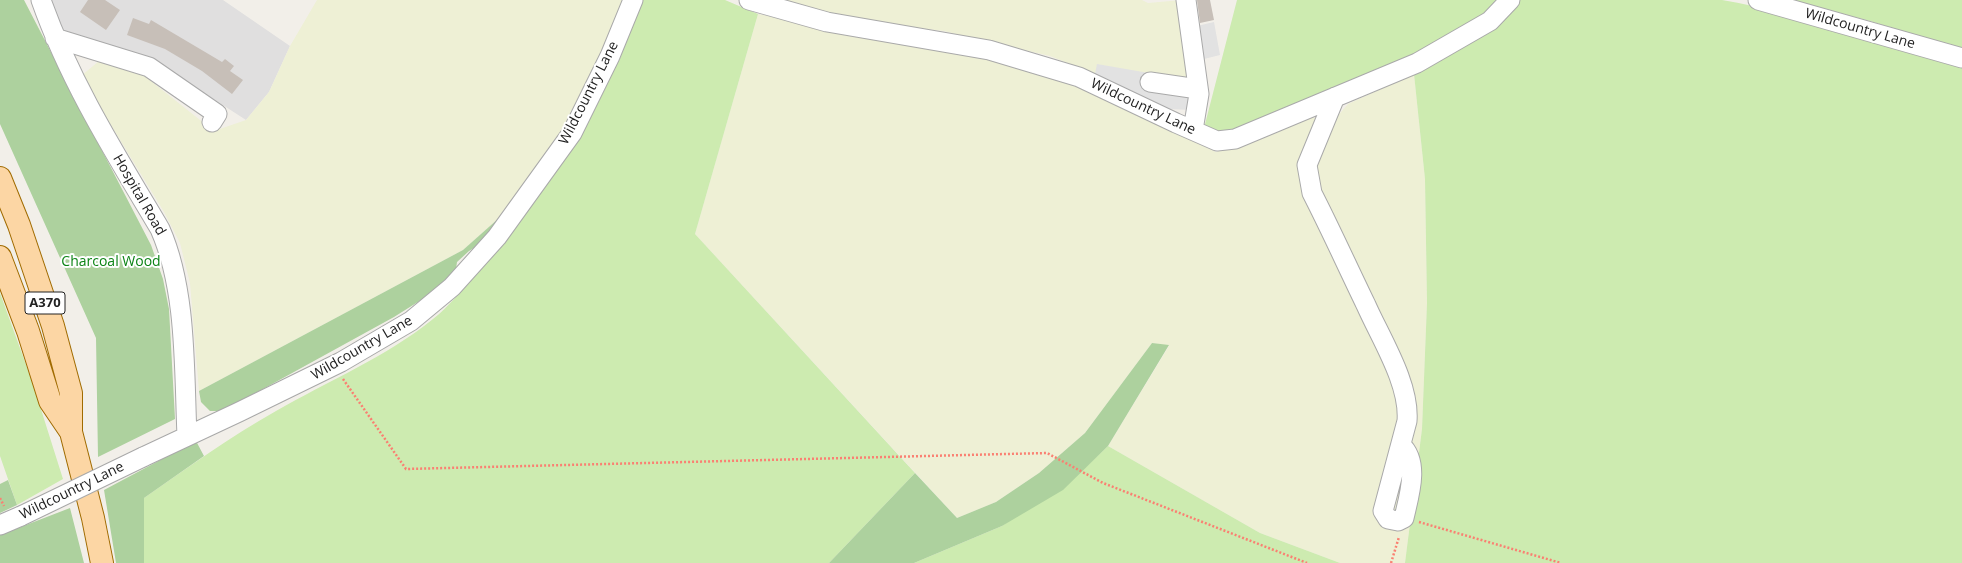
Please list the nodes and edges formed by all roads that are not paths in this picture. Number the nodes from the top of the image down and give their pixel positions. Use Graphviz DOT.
graph roads {
  1 [pos="40,0"];
  2 [pos="632,0"];
  3 [pos="749,0"];
  4 [pos="1186,0"];
  5 [pos="1510,0"];
  6 [pos="1758,0"];
  7 [pos="55,38"];
  8 [pos="1962,58"];
  9 [pos="1150,82"];
  10 [pos="1198,89"];
  11 [pos="1335,97"];
  12 [pos="212,122"];
  13 [pos="1193,130"];
  14 [pos="0,178"];
  15 [pos="0,258"];
  16 [pos="71,432"];
  17 [pos="187,436"];
  18 [pos="1404,518"];
  19 [pos="0,525"];
  20 [pos="102,563"];
  1 -- 7 [label="street, Hospital Road"];
  2 -- 17 [label="street, Wildcountry Lane"];
  3 -- 13 [label="street, Wildcountry Lane"];
  4 -- 10 [label="street"];
  5 -- 11 [label="street, Wildcountry Lane"];
  6 -- 8 [label="street, Wildcountry Lane"];
  7 -- 12 [label="street"];
  7 -- 17 [label="street, Hospital Road"];
  9 -- 10 [label="street"];
  10 -- 13 [label="street"];
  11 -- 13 [label="street, Wildcountry Lane"];
  11 -- 18 [label="street"];
  14 -- 16 [label="main road, A370"];
  15 -- 16 [label="main road, A370"];
  16 -- 20 [label="main road, A370"];
  17 -- 19 [label="street, Wildcountry Lane, bridge"];
}
